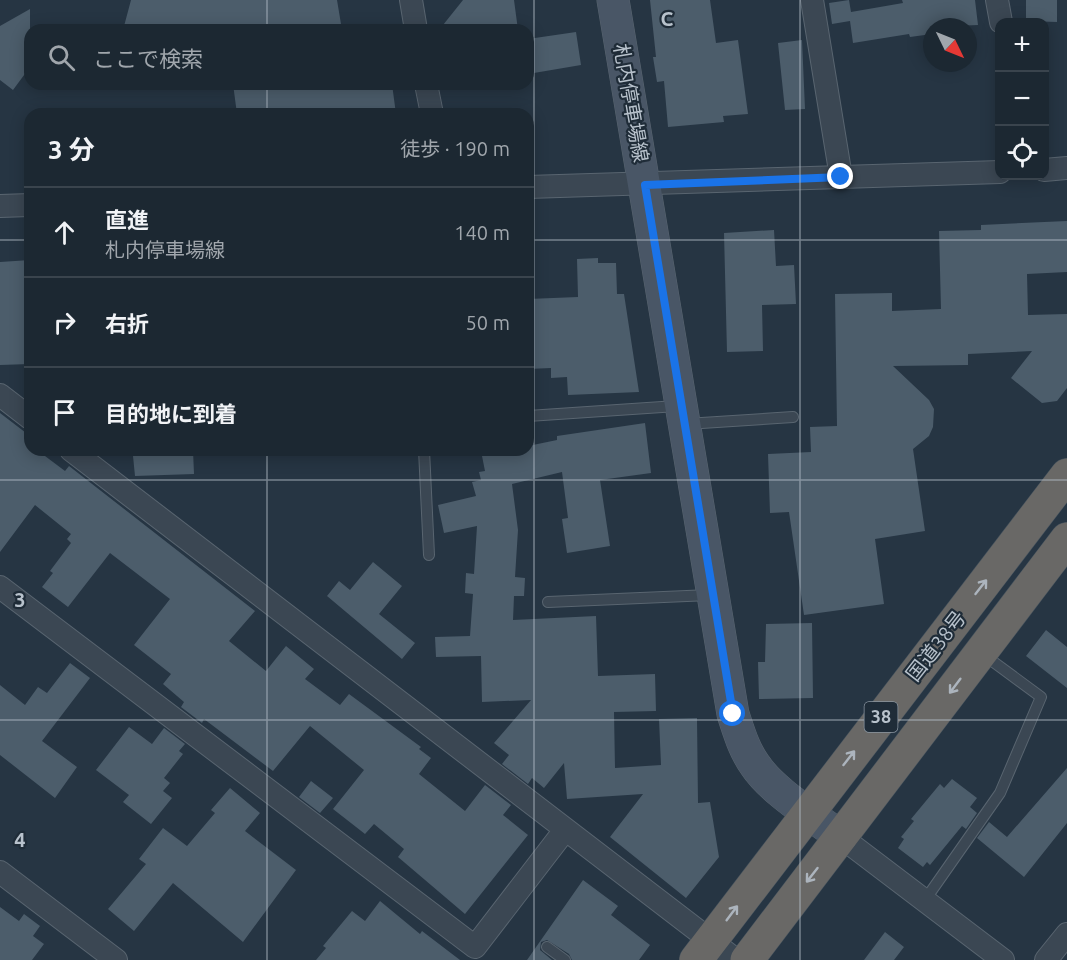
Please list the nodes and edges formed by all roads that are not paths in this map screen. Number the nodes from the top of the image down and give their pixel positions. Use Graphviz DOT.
graph roads {
  1 [pos="411,0"];
  2 [pos="613,0"];
  3 [pos="812,0"];
  4 [pos="997,0"];
  5 [pos="1000,18"];
  6 [pos="416,24"];
  7 [pos="427,90"];
  8 [pos="431,108"];
  9 [pos="1067,168"];
  10 [pos="1049,170"];
  11 [pos="995,172"];
  12 [pos="841,177"];
  13 [pos="645,185"];
  14 [pos="534,187"];
  15 [pos="24,205"];
  16 [pos="0,206"];
  17 [pos="0,395"];
  18 [pos="24,413"];
  19 [pos="683,415"];
  20 [pos="534,416"];
  21 [pos="794,417"];
  22 [pos="79,456"];
  23 [pos="424,456"];
  24 [pos="1067,475"];
  25 [pos="1067,539"];
  26 [pos="429,555"];
  27 [pos="0,587"];
  28 [pos="713,595"];
  29 [pos="548,602"];
  30 [pos="981,652"];
  31 [pos="808,811"];
  32 [pos="566,830"];
  33 [pos="841,837"];
  34 [pos="0,872"];
  35 [pos="925,900"];
  36 [pos="1067,934"];
  37 [pos="547,947"];
  38 [pos="714,954"];
  39 [pos="116,960"];
  40 [pos="565,960"];
  41 [pos="747,960"];
  42 [pos="1004,960"];
  43 [pos="1046,960"];
  1 -- 6 [label="street"];
  2 -- 13 [label="main road, 札内停車場線"];
  3 -- 12 [label="street"];
  4 -- 5 [label="street"];
  7 -- 8 [label="street"];
  9 -- 10 [label="street"];
  11 -- 12 [label="street"];
  12 -- 13 [label="street"];
  13 -- 14 [label="street"];
  13 -- 19 [label="main road, 札内停車場線"];
  15 -- 16 [label="street"];
  17 -- 18 [label="street"];
  19 -- 20 [label="lane"];
  19 -- 21 [label="lane"];
  19 -- 28 [label="main road, 札内停車場線"];
  22 -- 32 [label="street"];
  23 -- 26 [label="lane"];
  31 -- 24 [label="highway, 国道38号 / 38, one-way"];
  25 -- 30 [label="highway, 国道38号 / 38"];
  27 -- 32 [label="street"];
  28 -- 29 [label="lane"];
  28 -- 31 [label="main road, 札内停車場線"];
  30 -- 33 [label="highway, 国道38号 / 38, one-way"];
  30 -- 35 [label="lane"];
  31 -- 33 [label="main road, 札内停車場線"];
  38 -- 31 [label="highway, 国道38号 / 38, one-way"];
  32 -- 38 [label="street"];
  33 -- 35 [label="street"];
  33 -- 41 [label="highway, 国道38号 / 38, one-way"];
  34 -- 39 [label="street"];
  35 -- 42 [label="street"];
  36 -- 43 [label="street"];
  37 -- 40 [label="lane"];
}
